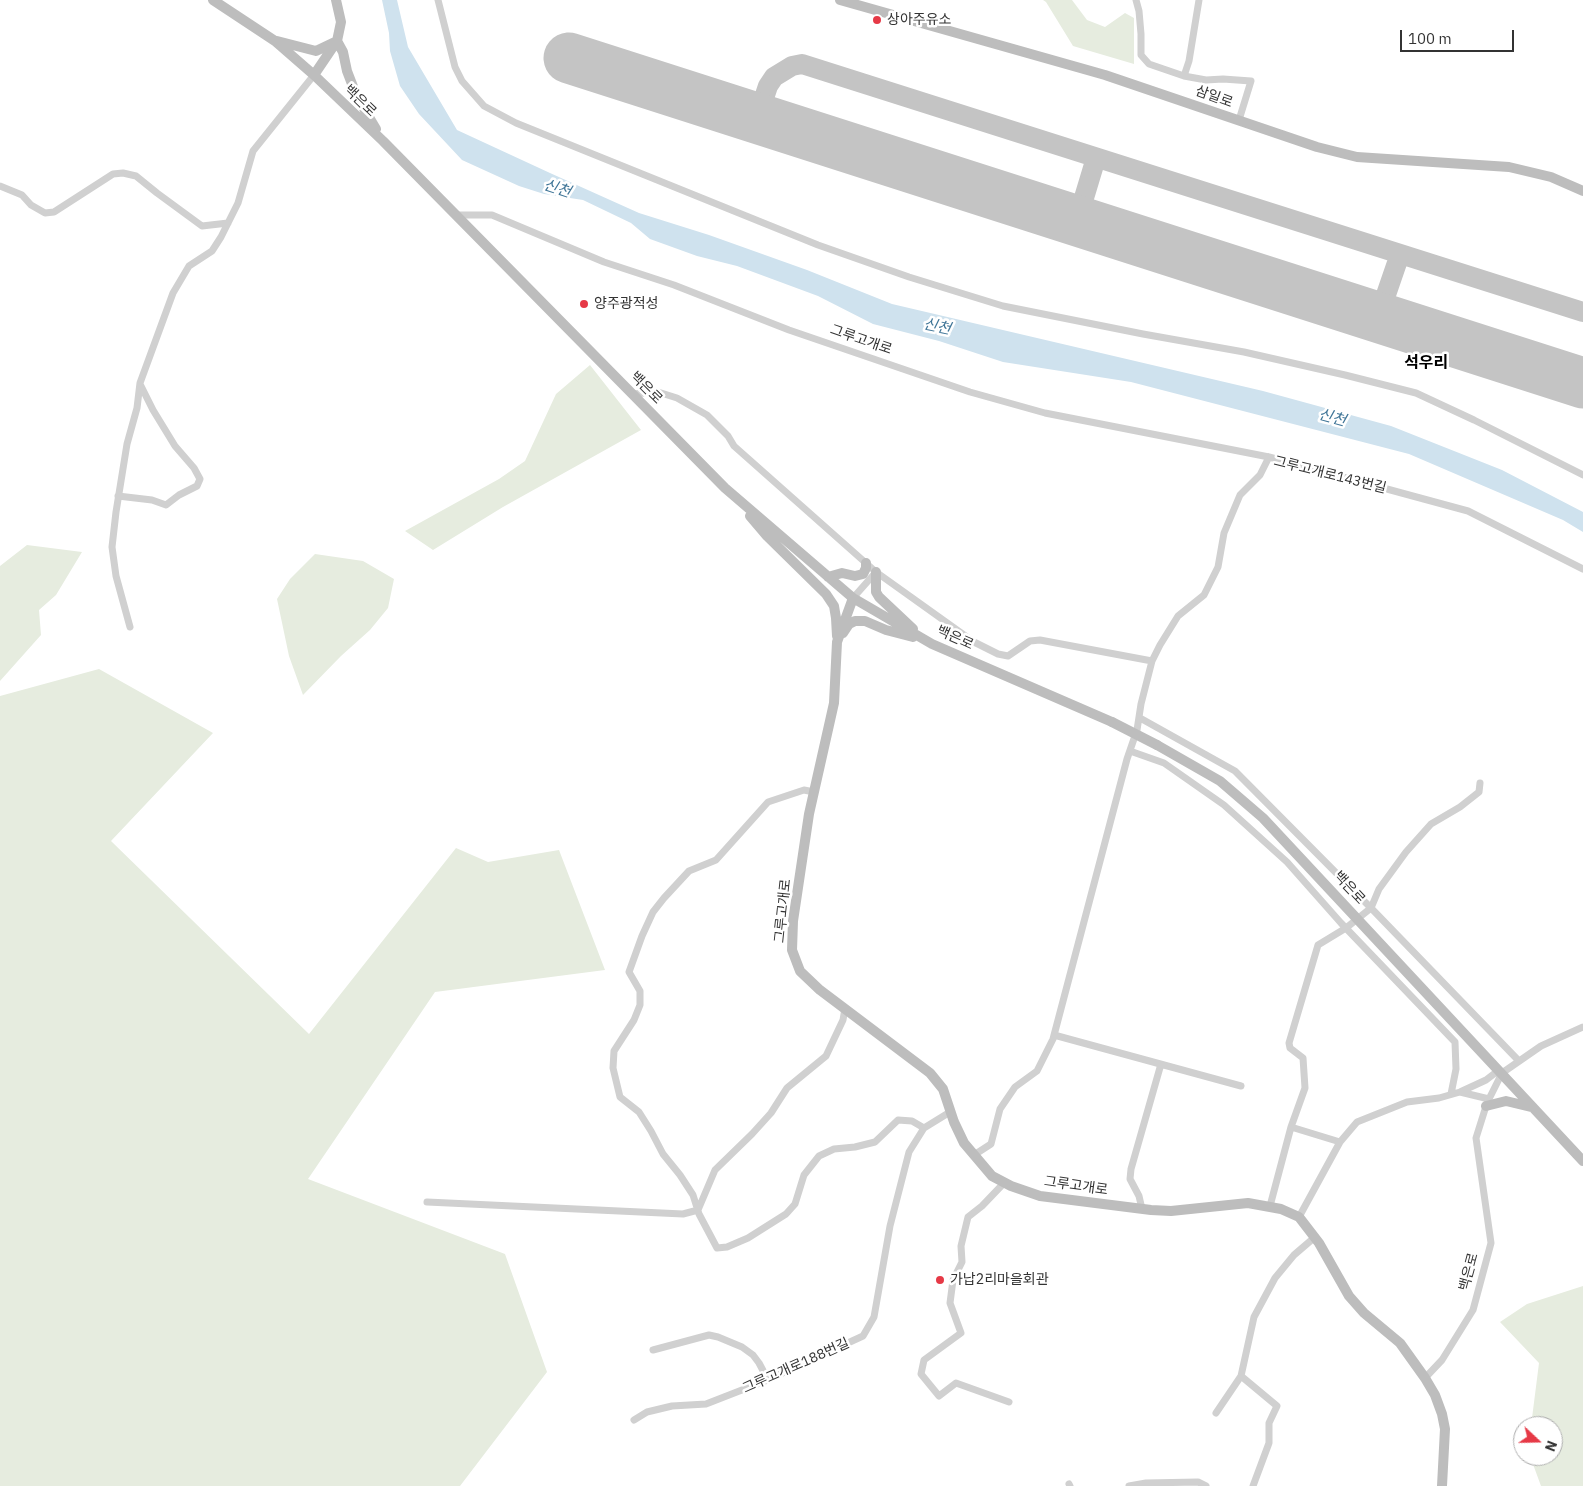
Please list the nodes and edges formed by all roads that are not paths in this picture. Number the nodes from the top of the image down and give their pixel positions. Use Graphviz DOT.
graph roads {
  1 [pos="213,0"];
  2 [pos="336,0"];
  3 [pos="438,0"];
  4 [pos="840,0"];
  5 [pos="1136,0"];
  6 [pos="1199,0"];
  7 [pos="275,41"];
  8 [pos="337,41"];
  9 [pos="314,75"];
  10 [pos="1184,76"];
  11 [pos="1239,120"];
  12 [pos="383,141"];
  13 [pos="0,186"];
  14 [pos="1583,191"];
  15 [pos="456,215"];
  16 [pos="228,223"];
  17 [pos="140,383"];
  18 [pos="632,394"];
  19 [pos="1269,458"];
  20 [pos="1583,475"];
  21 [pos="725,488"];
  22 [pos="118,496"];
  23 [pos="866,563"];
  24 [pos="1583,569"];
  25 [pos="876,572"];
  26 [pos="828,577"];
  27 [pos="853,598"];
  28 [pos="130,627"];
  29 [pos="925,640"];
  30 [pos="837,642"];
  31 [pos="1152,662"];
  32 [pos="1140,718"];
  33 [pos="1130,751"];
  34 [pos="1480,784"];
  35 [pos="814,792"];
  36 [pos="1371,908"];
  37 [pos="1358,918"];
  38 [pos="1346,928"];
  39 [pos="845,1008"];
  40 [pos="1583,1026"];
  41 [pos="1054,1035"];
  42 [pos="1519,1061"];
  43 [pos="1161,1064"];
  44 [pos="1500,1072"];
  45 [pos="1241,1086"];
  46 [pos="1460,1092"];
  47 [pos="1451,1094"];
  48 [pos="1487,1103"];
  49 [pos="1533,1108"];
  50 [pos="950,1112"];
  51 [pos="1291,1127"];
  52 [pos="924,1128"];
  53 [pos="1340,1142"];
  54 [pos="974,1155"];
  55 [pos="1583,1161"];
  56 [pos="1004,1183"];
  57 [pos="427,1202"];
  58 [pos="1270,1206"];
  59 [pos="1142,1208"];
  60 [pos="698,1210"];
  61 [pos="1299,1217"];
  62 [pos="1315,1237"];
  63 [pos="653,1350"];
  64 [pos="1241,1376"];
  65 [pos="1426,1378"];
  66 [pos="768,1380"];
  67 [pos="1009,1402"];
  68 [pos="1216,1412"];
  69 [pos="634,1420"];
  70 [pos="1130,1486"];
  71 [pos="1206,1486"];
  72 [pos="1253,1486"];
  73 [pos="1442,1486"];
  1 -- 7 [label="main road, 백은로"];
  2 -- 8 [label="main road"];
  3 -- 20 [label="street"];
  4 -- 11 [label="main road, 삼일로"];
  5 -- 10 [label="street"];
  6 -- 10 [label="street"];
  7 -- 8 [label="main road"];
  7 -- 9 [label="main road, 백은로"];
  8 -- 9 [label="main road"];
  8 -- 12 [label="main road"];
  9 -- 12 [label="main road, 백은로"];
  9 -- 16 [label="street"];
  10 -- 11 [label="street"];
  11 -- 14 [label="main road, 삼일로"];
  12 -- 15 [label="main road, 백은로"];
  13 -- 16 [label="street"];
  15 -- 18 [label="main road, 백은로"];
  15 -- 19 [label="street, 그루고개로"];
  16 -- 17 [label="street"];
  17 -- 22 [label="street"];
  17 -- 22 [label="street"];
  18 -- 21 [label="main road, 백은로"];
  18 -- 23 [label="street"];
  19 -- 24 [label="street, 그루고개로143번길"];
  19 -- 31 [label="street, 그루고개로143번길"];
  21 -- 26 [label="main road, 백은로"];
  21 -- 30 [label="main road"];
  22 -- 28 [label="street"];
  23 -- 25 [label="street"];
  23 -- 26 [label="main road"];
  25 -- 27 [label="street"];
  25 -- 29 [label="main road"];
  25 -- 31 [label="street"];
  26 -- 27 [label="main road, 백은로"];
  27 -- 29 [label="main road, 백은로"];
  27 -- 30 [label="main road, 그루고개로"];
  29 -- 30 [label="main road"];
  29 -- 37 [label="main road, 백은로, bridge"];
  30 -- 35 [label="main road, 그루고개로"];
  31 -- 32 [label="street, 그루고개로143번길"];
  32 -- 33 [label="street, 그루고개로143번길"];
  32 -- 36 [label="street"];
  33 -- 38 [label="street"];
  33 -- 41 [label="street, 그루고개로143번길"];
  34 -- 36 [label="street"];
  35 -- 39 [label="main road, 그루고개로"];
  35 -- 60 [label="street"];
  36 -- 37 [label="street"];
  36 -- 42 [label="street"];
  37 -- 38 [label="street"];
  37 -- 44 [label="main road, 백은로"];
  38 -- 47 [label="street"];
  38 -- 51 [label="street"];
  39 -- 50 [label="main road, 그루고개로"];
  39 -- 60 [label="street"];
  40 -- 42 [label="street"];
  41 -- 43 [label="street"];
  41 -- 54 [label="street, 그루고개로143번길"];
  42 -- 44 [label="street"];
  43 -- 45 [label="street"];
  43 -- 59 [label="street"];
  44 -- 46 [label="street"];
  44 -- 48 [label="street, 백은로"];
  44 -- 49 [label="main road, 백은로"];
  46 -- 47 [label="street"];
  46 -- 48 [label="street"];
  47 -- 53 [label="street"];
  48 -- 49 [label="main road"];
  48 -- 65 [label="street, 백은로"];
  49 -- 55 [label="main road, 백은로"];
  50 -- 52 [label="street, 그루고개로188번길"];
  50 -- 54 [label="main road, 그루고개로"];
  51 -- 53 [label="street"];
  51 -- 58 [label="street"];
  52 -- 60 [label="street"];
  52 -- 66 [label="street, 그루고개로188번길"];
  53 -- 61 [label="street"];
  54 -- 56 [label="main road, 그루고개로"];
  56 -- 59 [label="main road, 그루고개로"];
  56 -- 67 [label="street"];
  57 -- 60 [label="street"];
  58 -- 59 [label="main road, 그루고개로"];
  58 -- 61 [label="main road, 그루고개로"];
  61 -- 62 [label="main road"];
  62 -- 64 [label="street"];
  62 -- 65 [label="main road"];
  63 -- 66 [label="street"];
  64 -- 68 [label="street"];
  64 -- 72 [label="street"];
  65 -- 73 [label="main road"];
  66 -- 69 [label="street, 그루고개로188번길"];
  70 -- 71 [label="street"];
}
